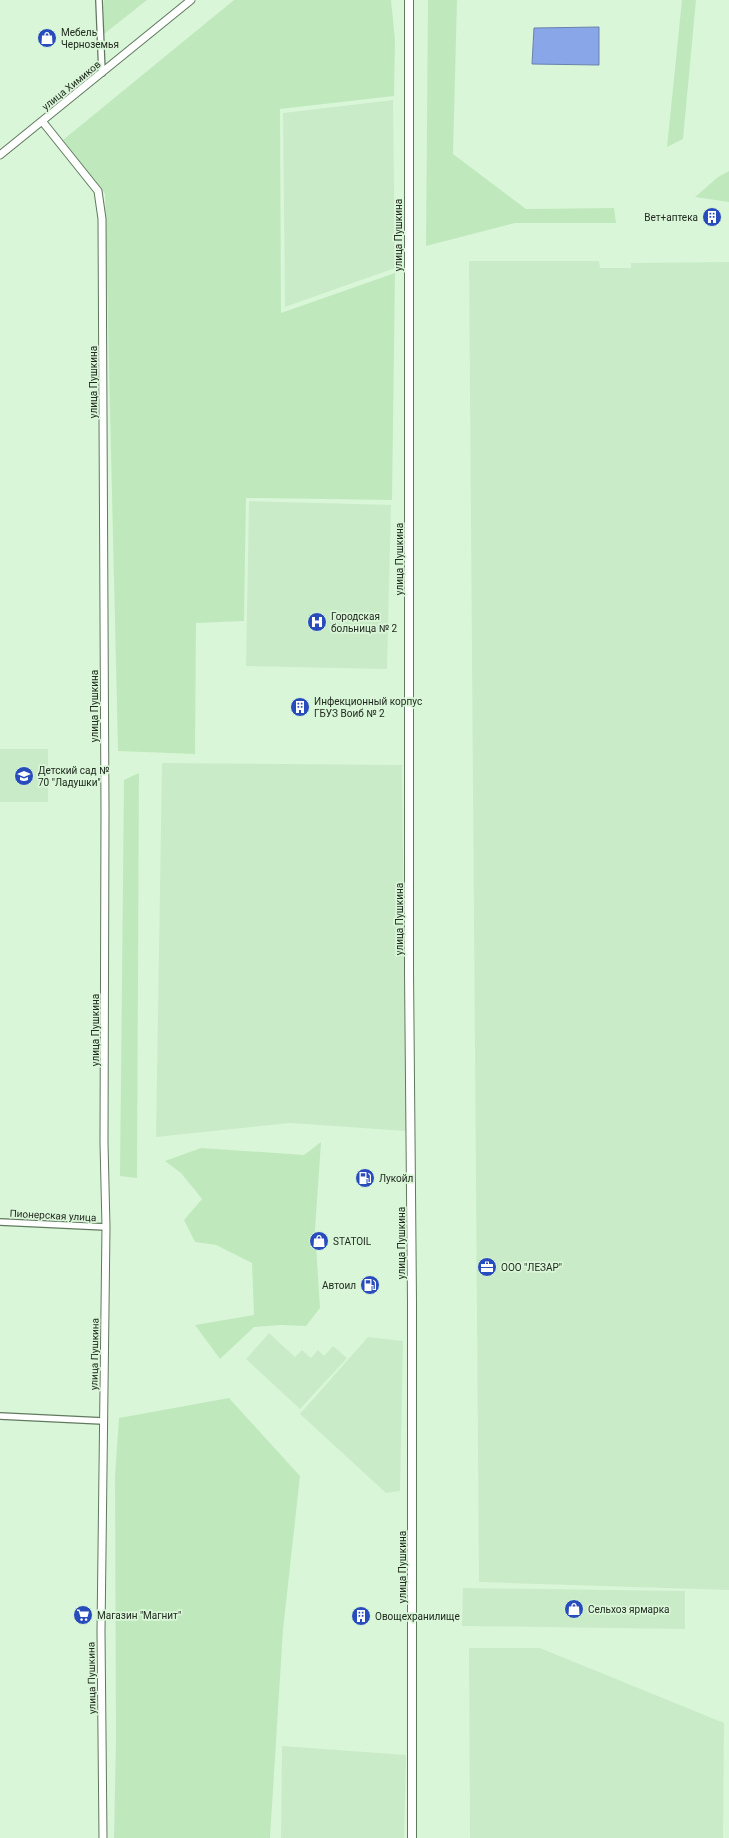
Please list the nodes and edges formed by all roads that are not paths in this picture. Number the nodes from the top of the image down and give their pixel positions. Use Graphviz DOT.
graph roads {
  1 [pos="99,0"];
  2 [pos="191,0"];
  3 [pos="409,0"];
  4 [pos="102,73"];
  5 [pos="42,121"];
  6 [pos="0,155"];
  7 [pos="0,1222"];
  8 [pos="106,1227"];
  9 [pos="0,1416"];
  10 [pos="103,1421"];
  11 [pos="103,1838"];
  12 [pos="412,1838"];
  1 -- 4 [label="street"];
  2 -- 4 [label="street, улица Химиков"];
  3 -- 12 [label="main road, улица Пушкина"];
  4 -- 5 [label="street, улица Химиков"];
  5 -- 6 [label="street, улица Химиков"];
  5 -- 8 [label="street, улица Пушкина"];
  7 -- 8 [label="street, Пионерская улица"];
  8 -- 10 [label="street, улица Пушкина"];
  9 -- 10 [label="street"];
  10 -- 11 [label="street, улица Пушкина"];
}
